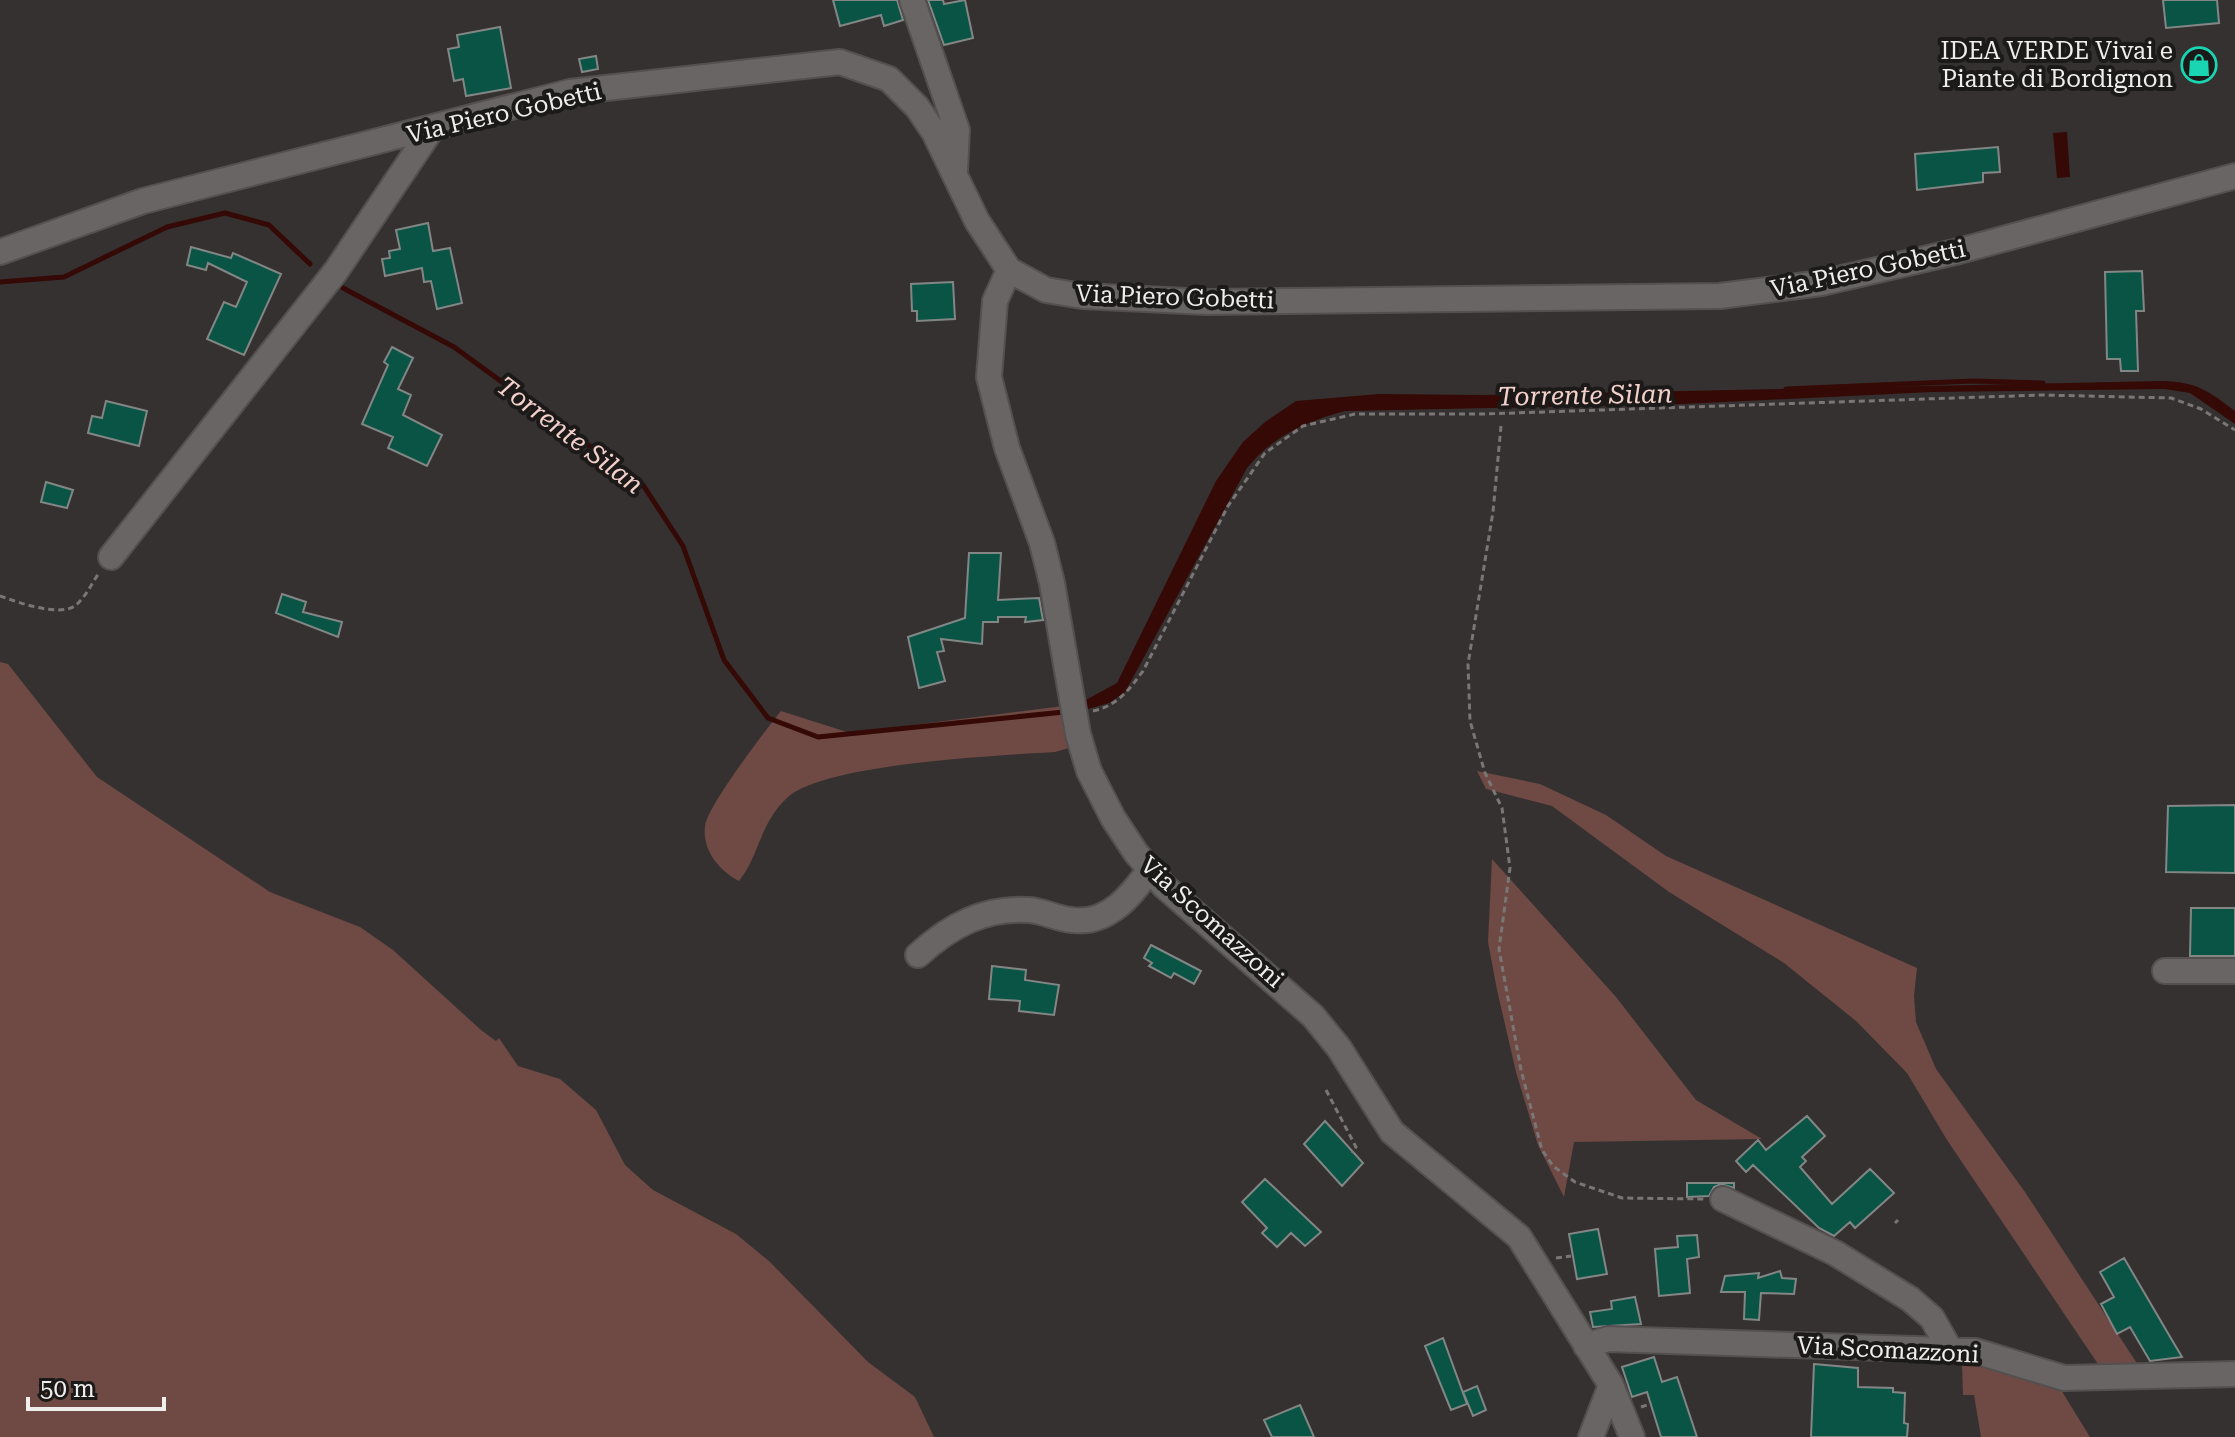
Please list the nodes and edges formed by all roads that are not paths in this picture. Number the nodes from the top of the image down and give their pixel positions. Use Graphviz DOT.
graph roads {
  1 [pos="912,0"];
  2 [pos="431,130"];
  3 [pos="2235,176"];
  4 [pos="955,178"];
  5 [pos="0,252"];
  6 [pos="1009,270"];
  7 [pos="111,557"];
  8 [pos="1150,869"];
  9 [pos="918,955"];
  10 [pos="2165,971"];
  11 [pos="2235,971"];
  12 [pos="1723,1199"];
  13 [pos="1586,1346"];
  14 [pos="1950,1350"];
  15 [pos="2235,1374"];
  16 [pos="1611,1385"];
  17 [pos="1591,1437"];
  18 [pos="1632,1437"];
  1 -- 4 [label="street"];
  2 -- 4 [label="street, Via Piero Gobetti"];
  2 -- 5 [label="street, Via Piero Gobetti"];
  2 -- 7 [label="street"];
  3 -- 6 [label="street, Via Piero Gobetti"];
  4 -- 6 [label="street, Via Piero Gobetti"];
  6 -- 8 [label="street, Via Scomazzoni"];
  8 -- 9 [label="street"];
  8 -- 13 [label="street, Via Scomazzoni"];
  10 -- 11 [label="street"];
  12 -- 14 [label="street"];
  13 -- 14 [label="street, Via Scomazzoni"];
  13 -- 16 [label="street, Via Scomazzoni"];
  14 -- 15 [label="street, Via Scomazzoni"];
  16 -- 17 [label="street"];
  16 -- 18 [label="street, Via Scomazzoni"];
}
